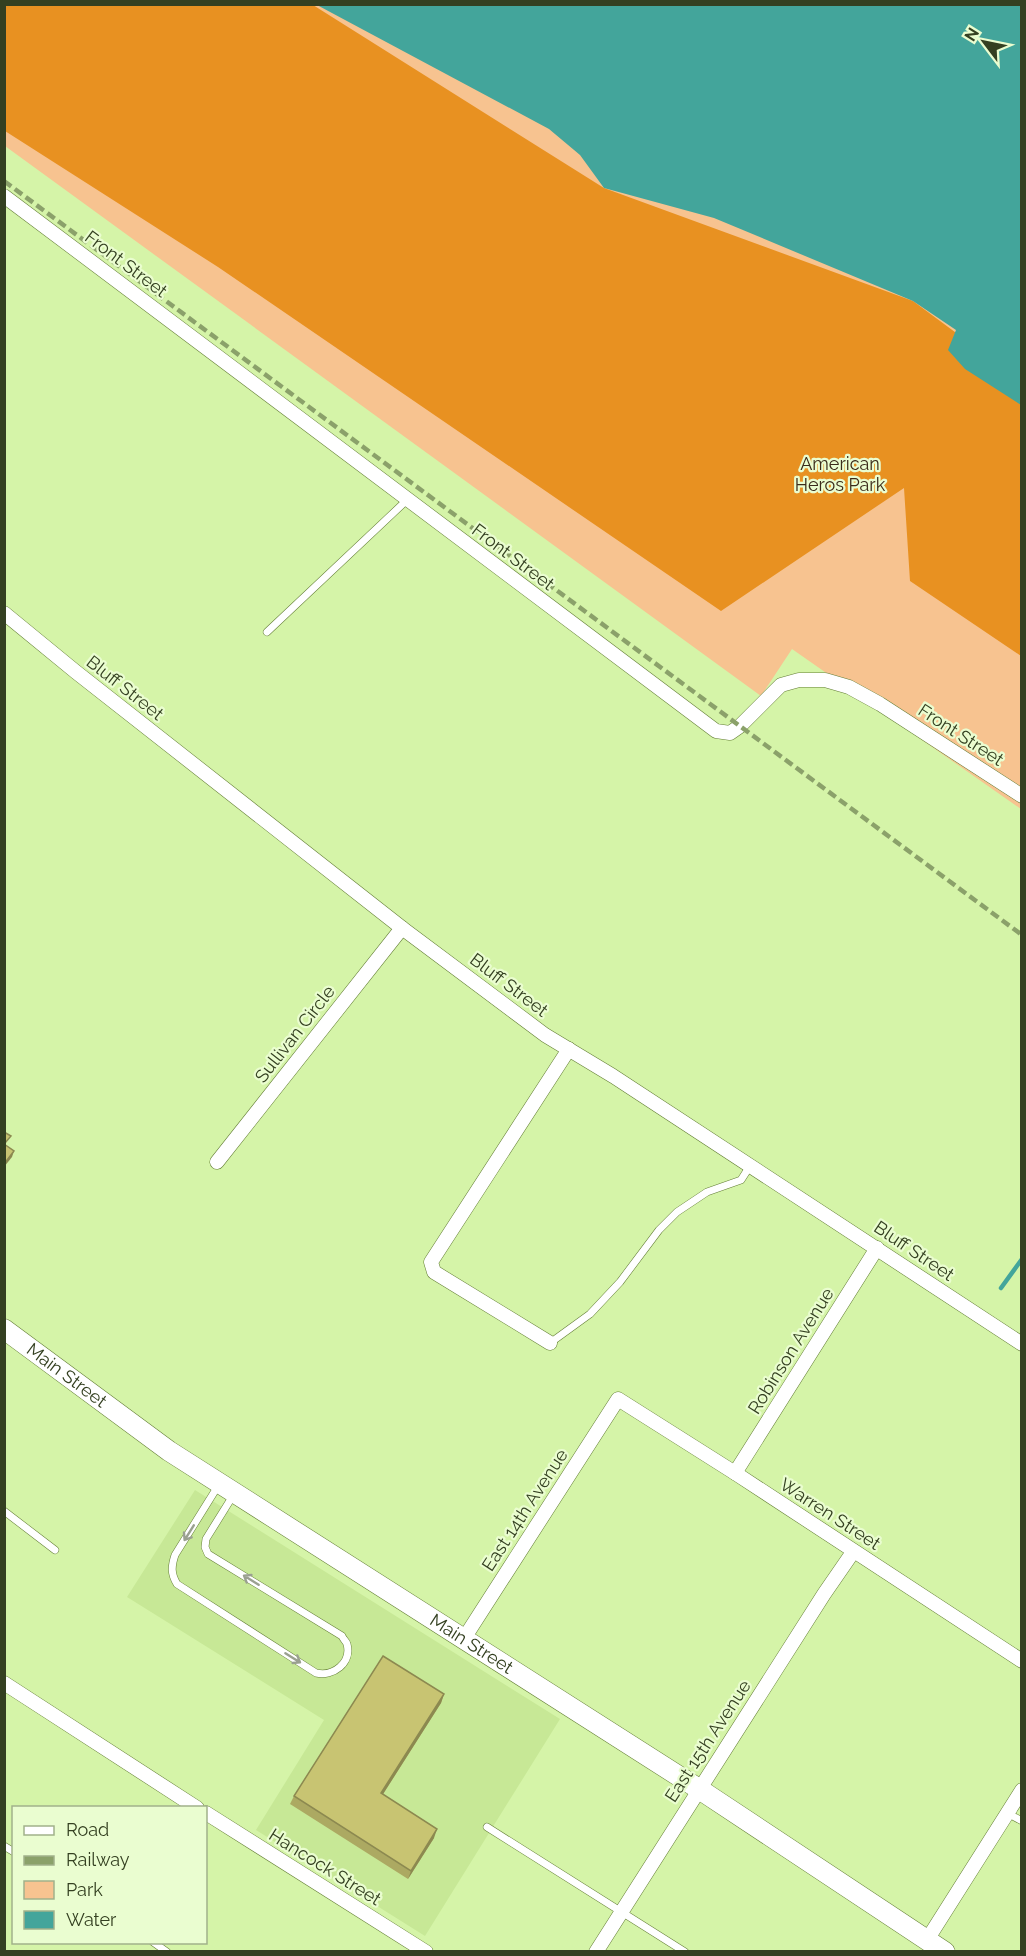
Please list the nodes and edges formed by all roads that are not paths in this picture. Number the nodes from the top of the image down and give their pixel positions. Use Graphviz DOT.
graph roads {
  1 [pos="4,196"];
  2 [pos="406,500"];
  3 [pos="4,613"];
  4 [pos="267,632"];
  5 [pos="1022,796"];
  6 [pos="402,927"];
  7 [pos="569,1049"];
  8 [pos="217,1162"];
  9 [pos="750,1166"];
  10 [pos="877,1248"];
  11 [pos="4,1329"];
  12 [pos="550,1343"];
  13 [pos="1022,1344"];
  14 [pos="618,1399"];
  15 [pos="735,1473"];
  16 [pos="227,1489"];
  17 [pos="4,1511"];
  18 [pos="55,1550"];
  19 [pos="853,1552"];
  20 [pos="463,1640"];
  21 [pos="1022,1661"];
  22 [pos="4,1683"];
  23 [pos="699,1789"];
  24 [pos="1022,1790"];
  25 [pos="194,1806"];
  26 [pos="1007,1813"];
  27 [pos="207,1814"];
  28 [pos="1022,1821"];
  29 [pos="487,1827"];
  30 [pos="621,1912"];
  31 [pos="923,1946"];
  32 [pos="426,1952"];
  33 [pos="596,1952"];
  34 [pos="685,1952"];
  35 [pos="945,1952"];
  1 -- 2 [label="street, Front Street"];
  2 -- 4 [label="lane"];
  2 -- 5 [label="street, Front Street"];
  3 -- 6 [label="street, Bluff Street"];
  6 -- 7 [label="street, Bluff Street"];
  6 -- 8 [label="street, Sullivan Circle"];
  7 -- 9 [label="street, Bluff Street"];
  7 -- 12 [label="street"];
  9 -- 10 [label="street, Bluff Street"];
  9 -- 12 [label="lane"];
  10 -- 13 [label="street, Bluff Street"];
  10 -- 15 [label="street, Robinson Avenue"];
  11 -- 16 [label="street, Main Street"];
  14 -- 15 [label="street, Warren Street"];
  14 -- 20 [label="street, East 14th Avenue"];
  15 -- 19 [label="street, Warren Street"];
  16 -- 16 [label="lane, one-way"];
  16 -- 20 [label="street, Main Street"];
  17 -- 18 [label="lane"];
  19 -- 21 [label="street, Warren Street"];
  19 -- 23 [label="street, East 15th Avenue"];
  20 -- 23 [label="street, Main Street"];
  22 -- 25 [label="street"];
  23 -- 30 [label="street, East 15th Avenue"];
  23 -- 31 [label="street, Main Street"];
  24 -- 26 [label="street"];
  26 -- 28 [label="lane"];
  26 -- 31 [label="street"];
  27 -- 32 [label="street, Hancock Street"];
  29 -- 30 [label="lane"];
  30 -- 33 [label="street, East 15th Avenue"];
  30 -- 34 [label="lane"];
  31 -- 35 [label="street, Main Street"];
}
